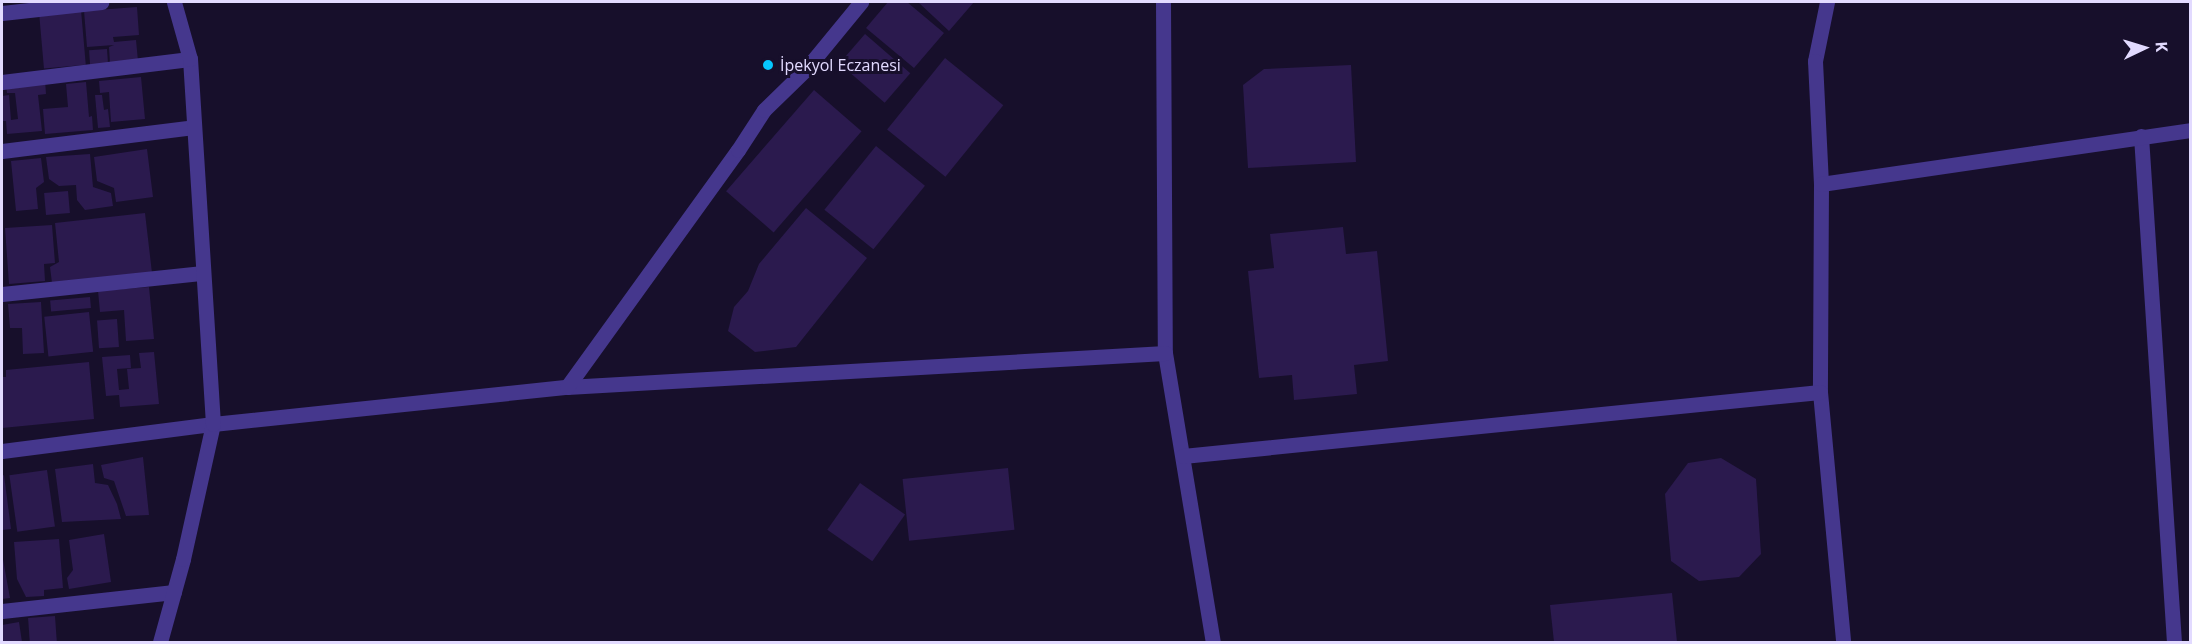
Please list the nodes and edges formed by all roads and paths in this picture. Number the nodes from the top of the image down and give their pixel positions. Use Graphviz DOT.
graph roads {
  1 [pos="101,2"];
  2 [pos="174,2"];
  3 [pos="861,2"];
  4 [pos="1164,2"];
  5 [pos="1827,2"];
  6 [pos="2,13"];
  7 [pos="190,59"];
  8 [pos="2,82"];
  9 [pos="194,127"];
  10 [pos="2190,129"];
  11 [pos="2140,136"];
  12 [pos="2,151"];
  13 [pos="1821,184"];
  14 [pos="203,273"];
  15 [pos="2,294"];
  16 [pos="1165,353"];
  17 [pos="567,387"];
  18 [pos="1820,392"];
  19 [pos="213,424"];
  20 [pos="2,451"];
  21 [pos="1183,456"];
  22 [pos="174,592"];
  23 [pos="2,610"];
  24 [pos="160,642"];
  25 [pos="1213,642"];
  26 [pos="1843,642"];
  27 [pos="2174,642"];
  1 -- 6 [label="street"];
  2 -- 7 [label="street"];
  3 -- 17 [label="street"];
  4 -- 16 [label="street"];
  5 -- 13 [label="street"];
  7 -- 8 [label="street"];
  7 -- 9 [label="street"];
  9 -- 12 [label="street"];
  9 -- 14 [label="street"];
  10 -- 11 [label="street"];
  11 -- 13 [label="street"];
  11 -- 27 [label="street"];
  13 -- 18 [label="street"];
  14 -- 15 [label="street"];
  14 -- 19 [label="street"];
  16 -- 17 [label="street"];
  16 -- 21 [label="street"];
  17 -- 19 [label="street"];
  18 -- 21 [label="street"];
  18 -- 26 [label="street"];
  19 -- 20 [label="street"];
  19 -- 22 [label="street"];
  21 -- 25 [label="street"];
  22 -- 23 [label="street"];
  22 -- 24 [label="street"];
}
